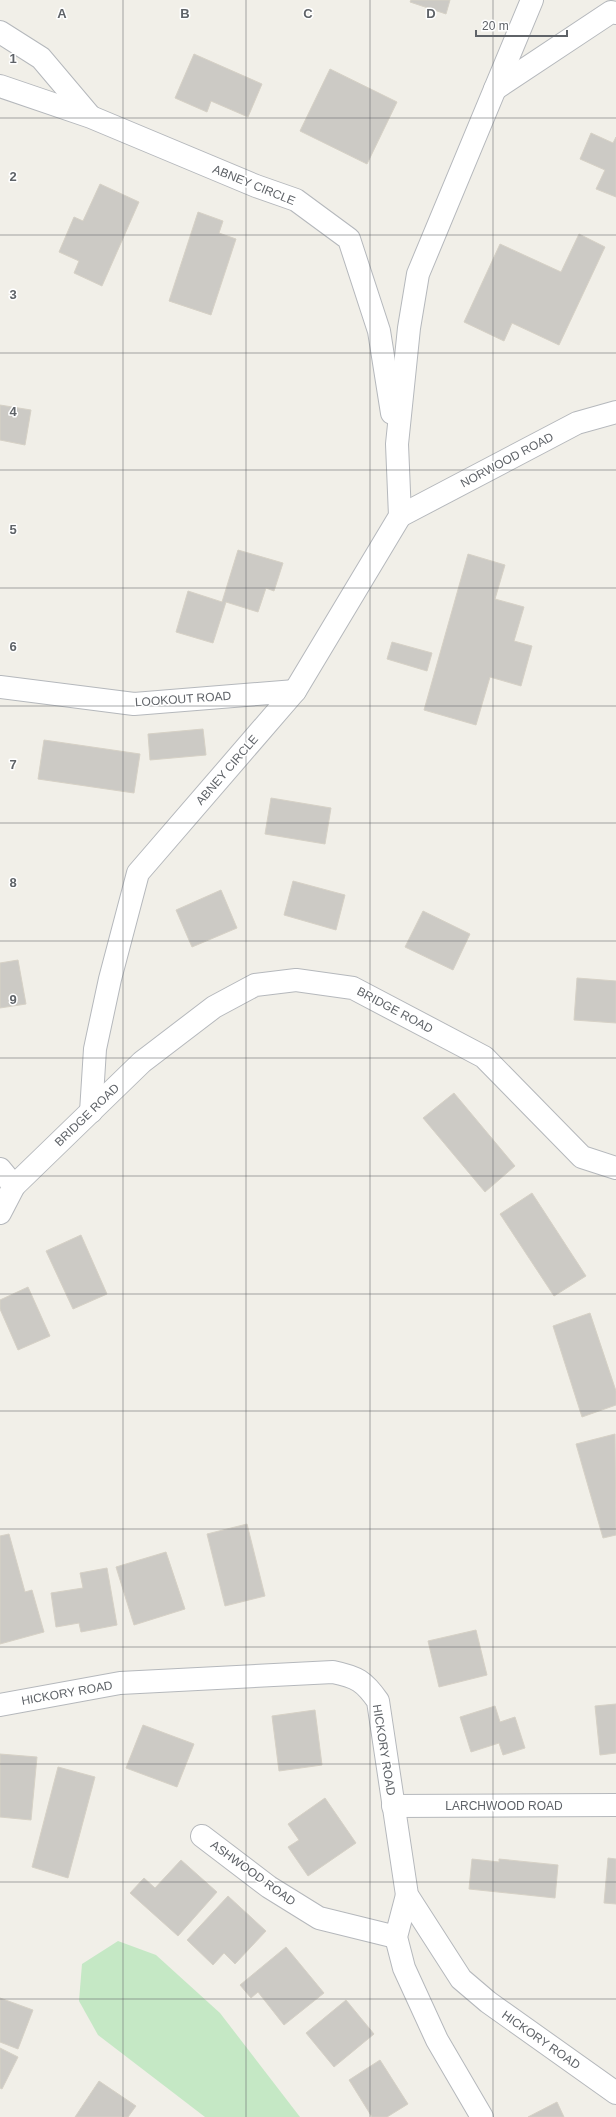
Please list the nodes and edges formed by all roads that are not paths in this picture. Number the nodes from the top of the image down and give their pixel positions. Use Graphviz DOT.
graph roads {
  1 [pos="532,0"];
  2 [pos="616,13"];
  3 [pos="0,32"];
  4 [pos="0,86"];
  5 [pos="495,89"];
  6 [pos="91,117"];
  7 [pos="616,412"];
  8 [pos="397,444"];
  9 [pos="400,516"];
  10 [pos="0,687"];
  11 [pos="296,691"];
  12 [pos="91,1112"];
  13 [pos="616,1168"];
  14 [pos="0,1169"];
  15 [pos="14,1186"];
  16 [pos="0,1213"];
  17 [pos="0,1705"];
  18 [pos="616,1805"];
  19 [pos="393,1806"];
  20 [pos="202,1836"];
  21 [pos="407,1895"];
  22 [pos="396,1937"];
  23 [pos="616,2093"];
  24 [pos="482,2117"];
  1 -- 5 [label="street, ABNEY CIRCLE"];
  2 -- 5 [label="street"];
  3 -- 6 [label="street"];
  4 -- 6 [label="street, ABNEY CIRCLE"];
  5 -- 8 [label="street, ABNEY CIRCLE"];
  6 -- 8 [label="street, ABNEY CIRCLE"];
  7 -- 9 [label="street, NORWOOD ROAD"];
  8 -- 9 [label="street, ABNEY CIRCLE"];
  9 -- 11 [label="street, ABNEY CIRCLE"];
  10 -- 11 [label="street, LOOKOUT ROAD"];
  11 -- 12 [label="street, ABNEY CIRCLE"];
  12 -- 13 [label="street, BRIDGE ROAD"];
  12 -- 15 [label="street, BRIDGE ROAD"];
  14 -- 15 [label="street"];
  15 -- 16 [label="street, BRIDGE ROAD"];
  17 -- 19 [label="street, HICKORY ROAD"];
  18 -- 19 [label="street, LARCHWOOD ROAD"];
  19 -- 21 [label="street, HICKORY ROAD"];
  20 -- 22 [label="street, ASHWOOD ROAD"];
  21 -- 22 [label="street"];
  21 -- 23 [label="street, HICKORY ROAD"];
  22 -- 24 [label="street"];
}
